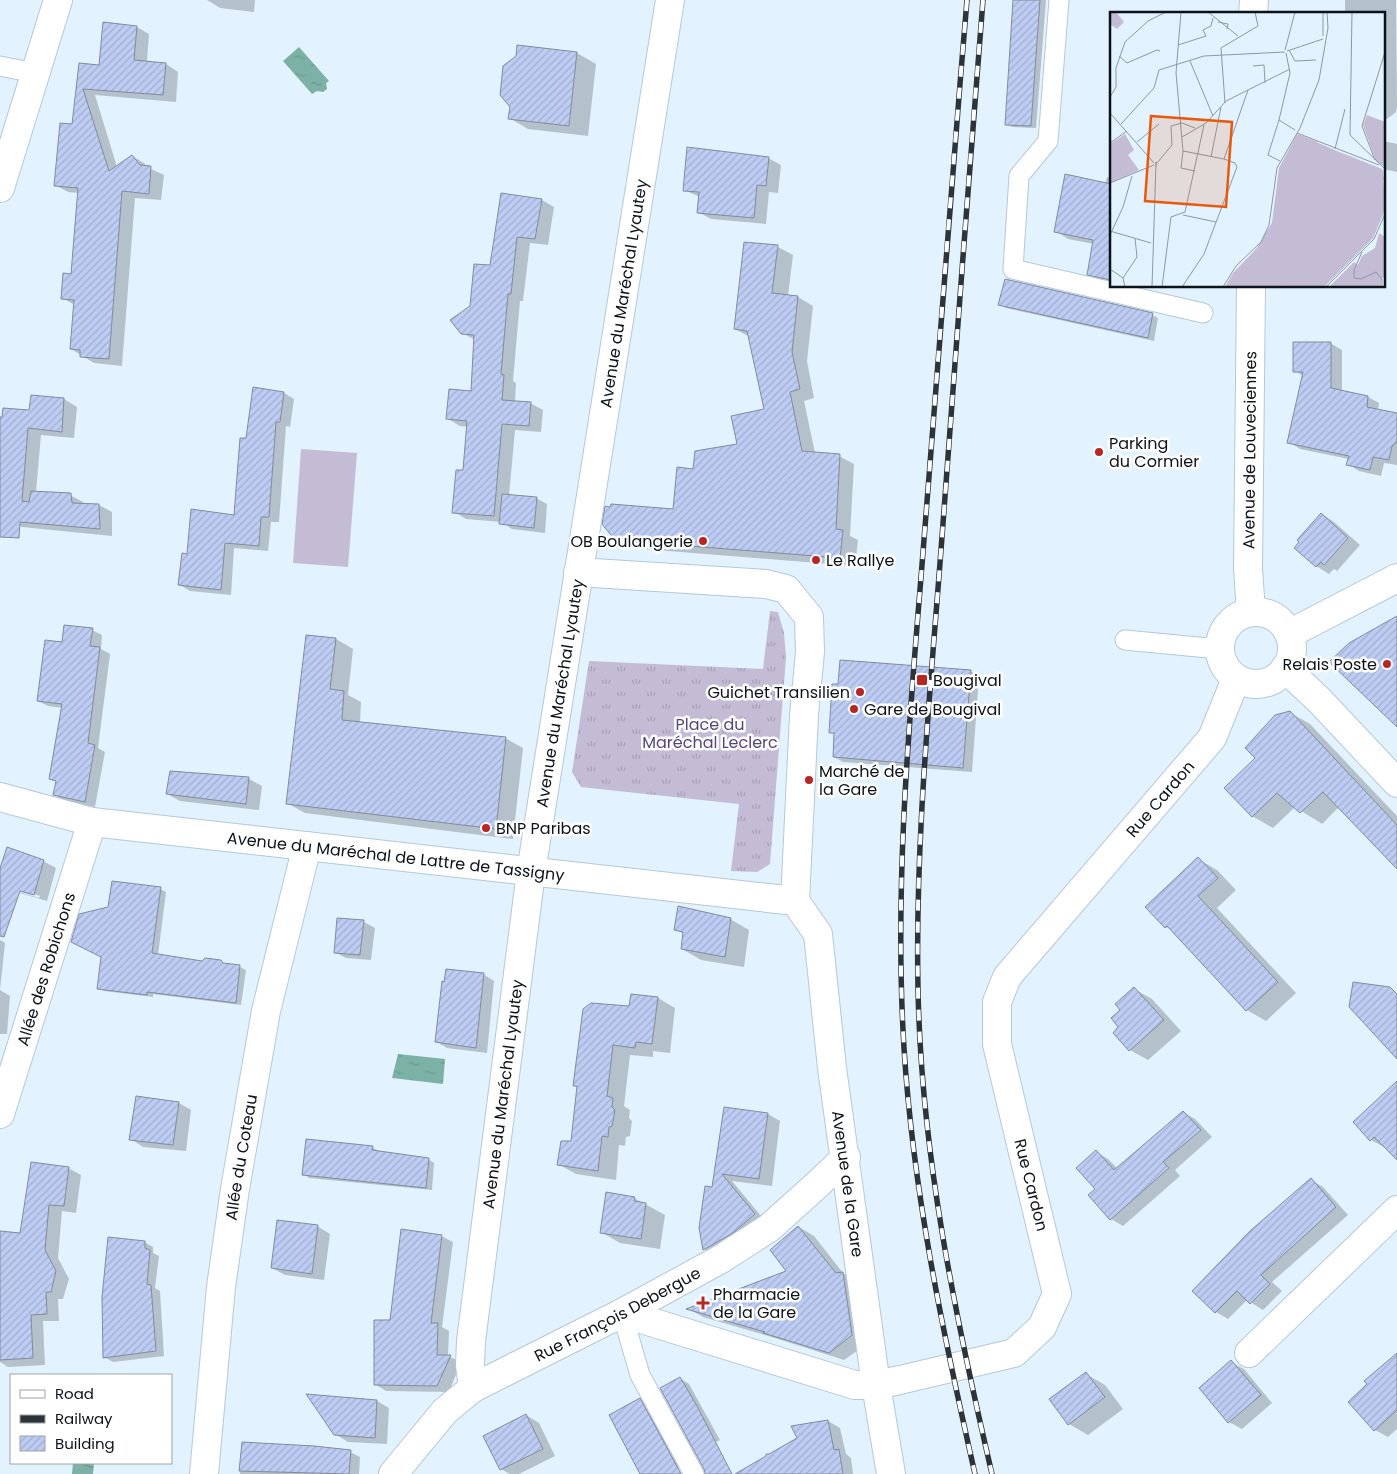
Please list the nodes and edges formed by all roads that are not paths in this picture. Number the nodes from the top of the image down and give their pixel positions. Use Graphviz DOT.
graph roads {
  1 [pos="58,0"];
  2 [pos="670,0"];
  3 [pos="1059,0"];
  4 [pos="0,66"];
  5 [pos="35,73"];
  6 [pos="0,188"];
  7 [pos="1251,288"];
  8 [pos="1203,312"];
  9 [pos="578,572"];
  10 [pos="1397,578"];
  11 [pos="1251,612"];
  12 [pos="1289,634"];
  13 [pos="1125,640"];
  14 [pos="1219,649"];
  15 [pos="1285,668"];
  16 [pos="1236,679"];
  17 [pos="1397,783"];
  18 [pos="0,797"];
  19 [pos="92,822"];
  20 [pos="307,846"];
  21 [pos="531,872"];
  22 [pos="794,901"];
  23 [pos="0,1114"];
  24 [pos="846,1157"];
  25 [pos="1397,1210"];
  26 [pos="622,1312"];
  27 [pos="1248,1353"];
  28 [pos="876,1385"];
  29 [pos="473,1388"];
  30 [pos="204,1474"];
  31 [pos="393,1474"];
  32 [pos="694,1474"];
  33 [pos="891,1474"];
  1 -- 5 [label="street"];
  2 -- 9 [label="street, Avenue du Maréchal Lyautey"];
  3 -- 8 [label="lane"];
  4 -- 5 [label="lane"];
  5 -- 6 [label="street"];
  7 -- 11 [label="street, Avenue de Louveciennes"];
  9 -- 21 [label="street, Avenue du Maréchal Lyautey"];
  9 -- 22 [label="street"];
  10 -- 12 [label="street"];
  11 -- 12 [label="street"];
  11 -- 14 [label="street"];
  12 -- 15 [label="street"];
  13 -- 14 [label="lane"];
  14 -- 16 [label="street"];
  15 -- 16 [label="street"];
  15 -- 17 [label="street"];
  16 -- 28 [label="street, Rue Cardon"];
  18 -- 19 [label="street, Avenue du Maréchal de Lattre de Tassigny"];
  19 -- 20 [label="street, Avenue du Maréchal de Lattre de Tassigny"];
  19 -- 23 [label="street, Allée des Robichons"];
  20 -- 21 [label="street, Avenue du Maréchal de Lattre de Tassigny"];
  20 -- 30 [label="street, Allée du Coteau"];
  21 -- 22 [label="street, Avenue du Maréchal de Lattre de Tassigny"];
  21 -- 29 [label="street, Avenue du Maréchal Lyautey"];
  22 -- 24 [label="street, Avenue de la Gare"];
  24 -- 26 [label="street, Rue François Debergue"];
  24 -- 28 [label="street, Avenue de la Gare"];
  25 -- 27 [label="street"];
  26 -- 28 [label="street, Rue Cardon"];
  26 -- 29 [label="street, Rue François Debergue"];
  26 -- 32 [label="lane"];
  28 -- 33 [label="street, Avenue de la Gare"];
  29 -- 31 [label="street, Rue François Debergue"];
}
